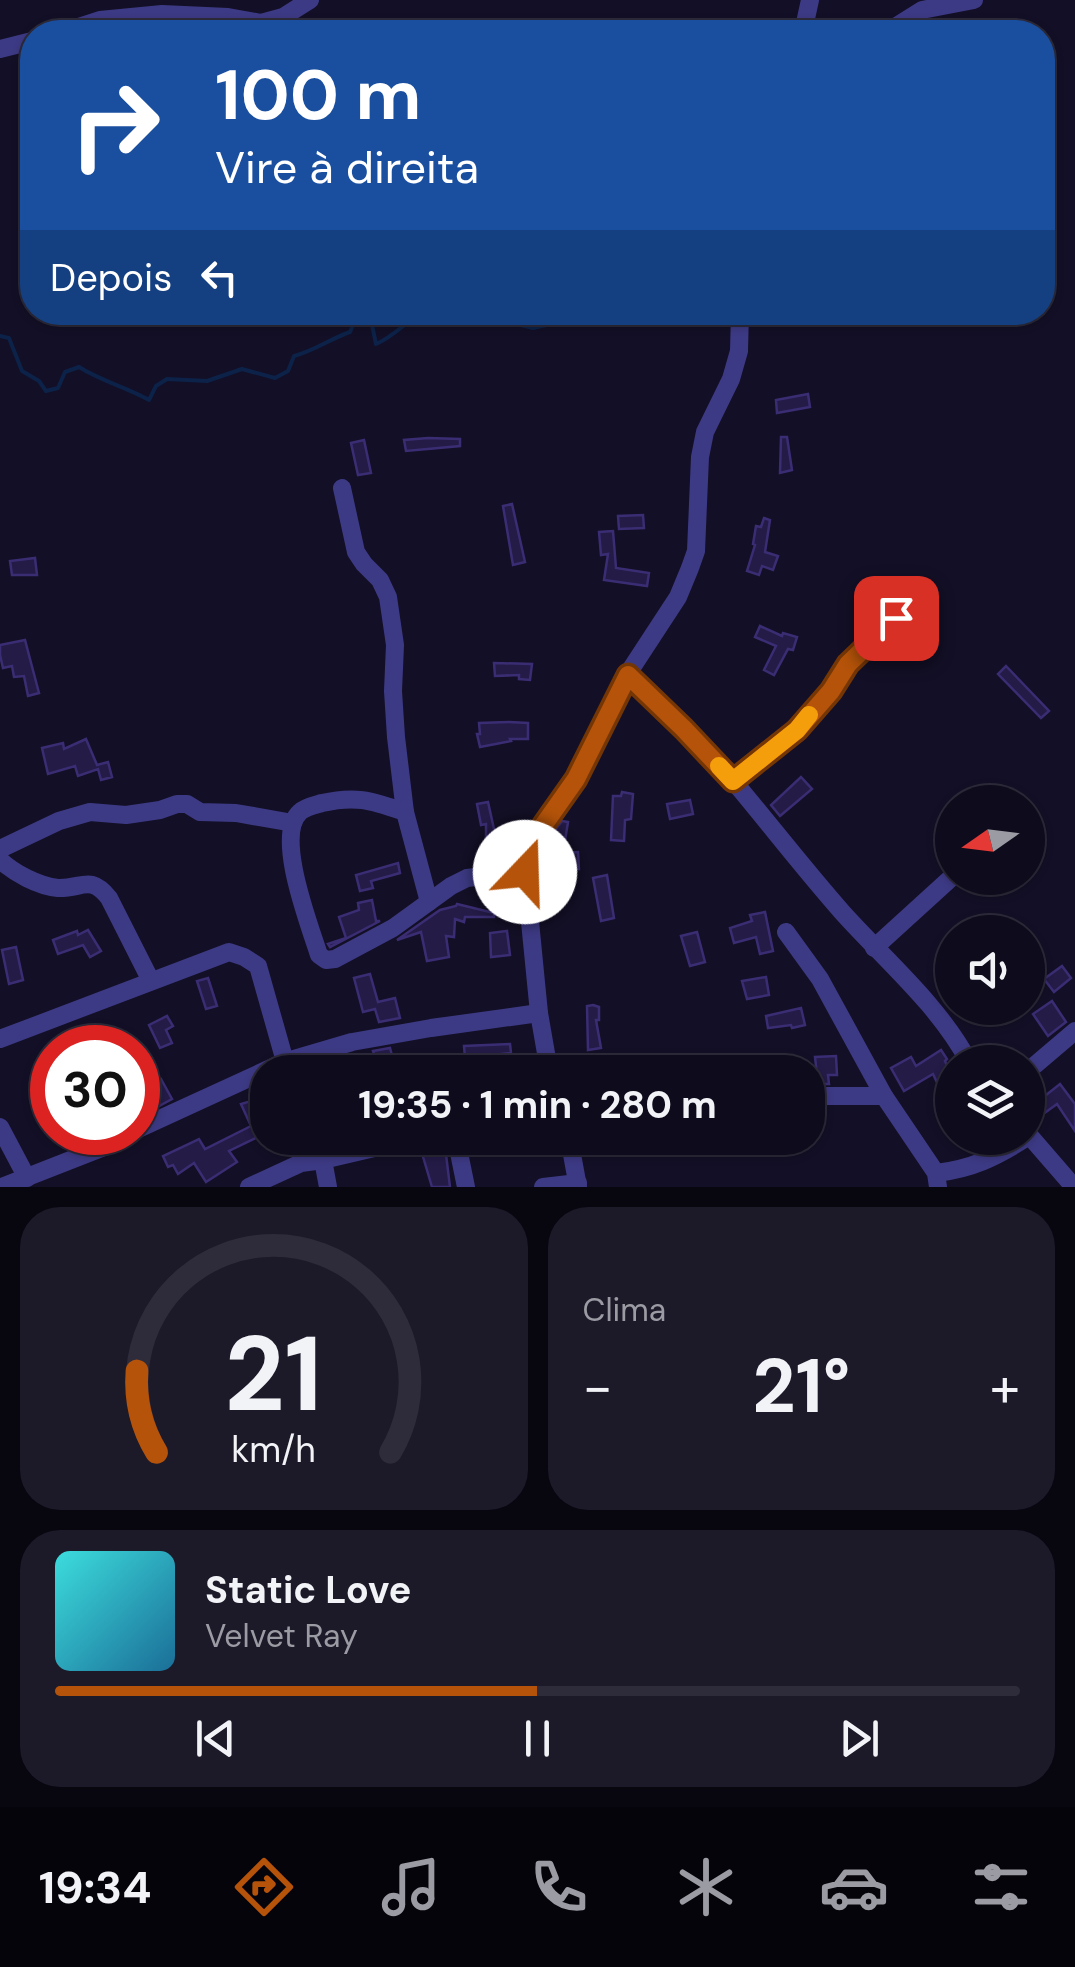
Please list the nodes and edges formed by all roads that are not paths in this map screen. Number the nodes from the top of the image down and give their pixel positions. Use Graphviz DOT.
graph roads {
  1 [pos="310,0"];
  2 [pos="974,0"];
  3 [pos="161,7"];
  4 [pos="100,20"];
  5 [pos="247,20"];
  6 [pos="272,20"];
  7 [pos="906,20"];
  8 [pos="740,325"];
  9 [pos="342,488"];
  10 [pos="896,618"];
  11 [pos="628,675"];
  12 [pos="733,781"];
  13 [pos="405,812"];
  14 [pos="294,823"];
  15 [pos="0,849"];
  16 [pos="0,860"];
  17 [pos="525,872"];
  18 [pos="935,893"];
  19 [pos="429,902"];
  20 [pos="786,932"];
  21 [pos="874,948"];
  22 [pos="151,981"];
  23 [pos="539,1013"];
  24 [pos="1075,1031"];
  25 [pos="0,1038"];
  26 [pos="960,1045"];
  27 [pos="283,1055"];
  28 [pos="318,1055"];
  29 [pos="548,1055"];
  30 [pos="1045,1057"];
  31 [pos="250,1082"];
  32 [pos="825,1096"];
  33 [pos="884,1096"];
  34 [pos="160,1120"];
  35 [pos="0,1127"];
  36 [pos="87,1155"];
  37 [pos="321,1155"];
  38 [pos="344,1155"];
  39 [pos="459,1155"];
  40 [pos="572,1155"];
  41 [pos="998,1155"];
  42 [pos="1045,1155"];
  43 [pos="323,1160"];
  44 [pos="36,1180"];
  45 [pos="937,1180"];
  46 [pos="578,1185"];
  47 [pos="2,1187"];
  48 [pos="249,1187"];
  49 [pos="328,1187"];
  50 [pos="466,1187"];
  51 [pos="544,1187"];
  52 [pos="1074,1187"];
  1 -- 6 [label="street"];
  2 -- 7 [label="street"];
  3 -- 4 [label="street"];
  3 -- 5 [label="street"];
  8 -- 11 [label="street"];
  9 -- 13 [label="street"];
  10 -- 12 [label="street"];
  11 -- 12 [label="street"];
  11 -- 17 [label="street"];
  12 -- 21 [label="street"];
  13 -- 14 [label="street"];
  13 -- 19 [label="street"];
  14 -- 15 [label="street"];
  14 -- 19 [label="street"];
  16 -- 22 [label="street"];
  17 -- 19 [label="street"];
  17 -- 23 [label="street"];
  18 -- 21 [label="street"];
  20 -- 33 [label="street"];
  21 -- 26 [label="street"];
  22 -- 25 [label="street"];
  22 -- 27 [label="street"];
  23 -- 28 [label="street"];
  23 -- 29 [label="street"];
  24 -- 30 [label="street"];
  31 -- 34 [label="street"];
  32 -- 33 [label="street"];
  33 -- 45 [label="street"];
  35 -- 44 [label="street"];
  36 -- 44 [label="street"];
  37 -- 43 [label="street"];
  38 -- 43 [label="street"];
  39 -- 50 [label="street"];
  40 -- 46 [label="street"];
  41 -- 45 [label="street"];
  42 -- 52 [label="street"];
  43 -- 48 [label="street"];
  43 -- 49 [label="street"];
  44 -- 47 [label="street"];
  46 -- 51 [label="street"];
}
